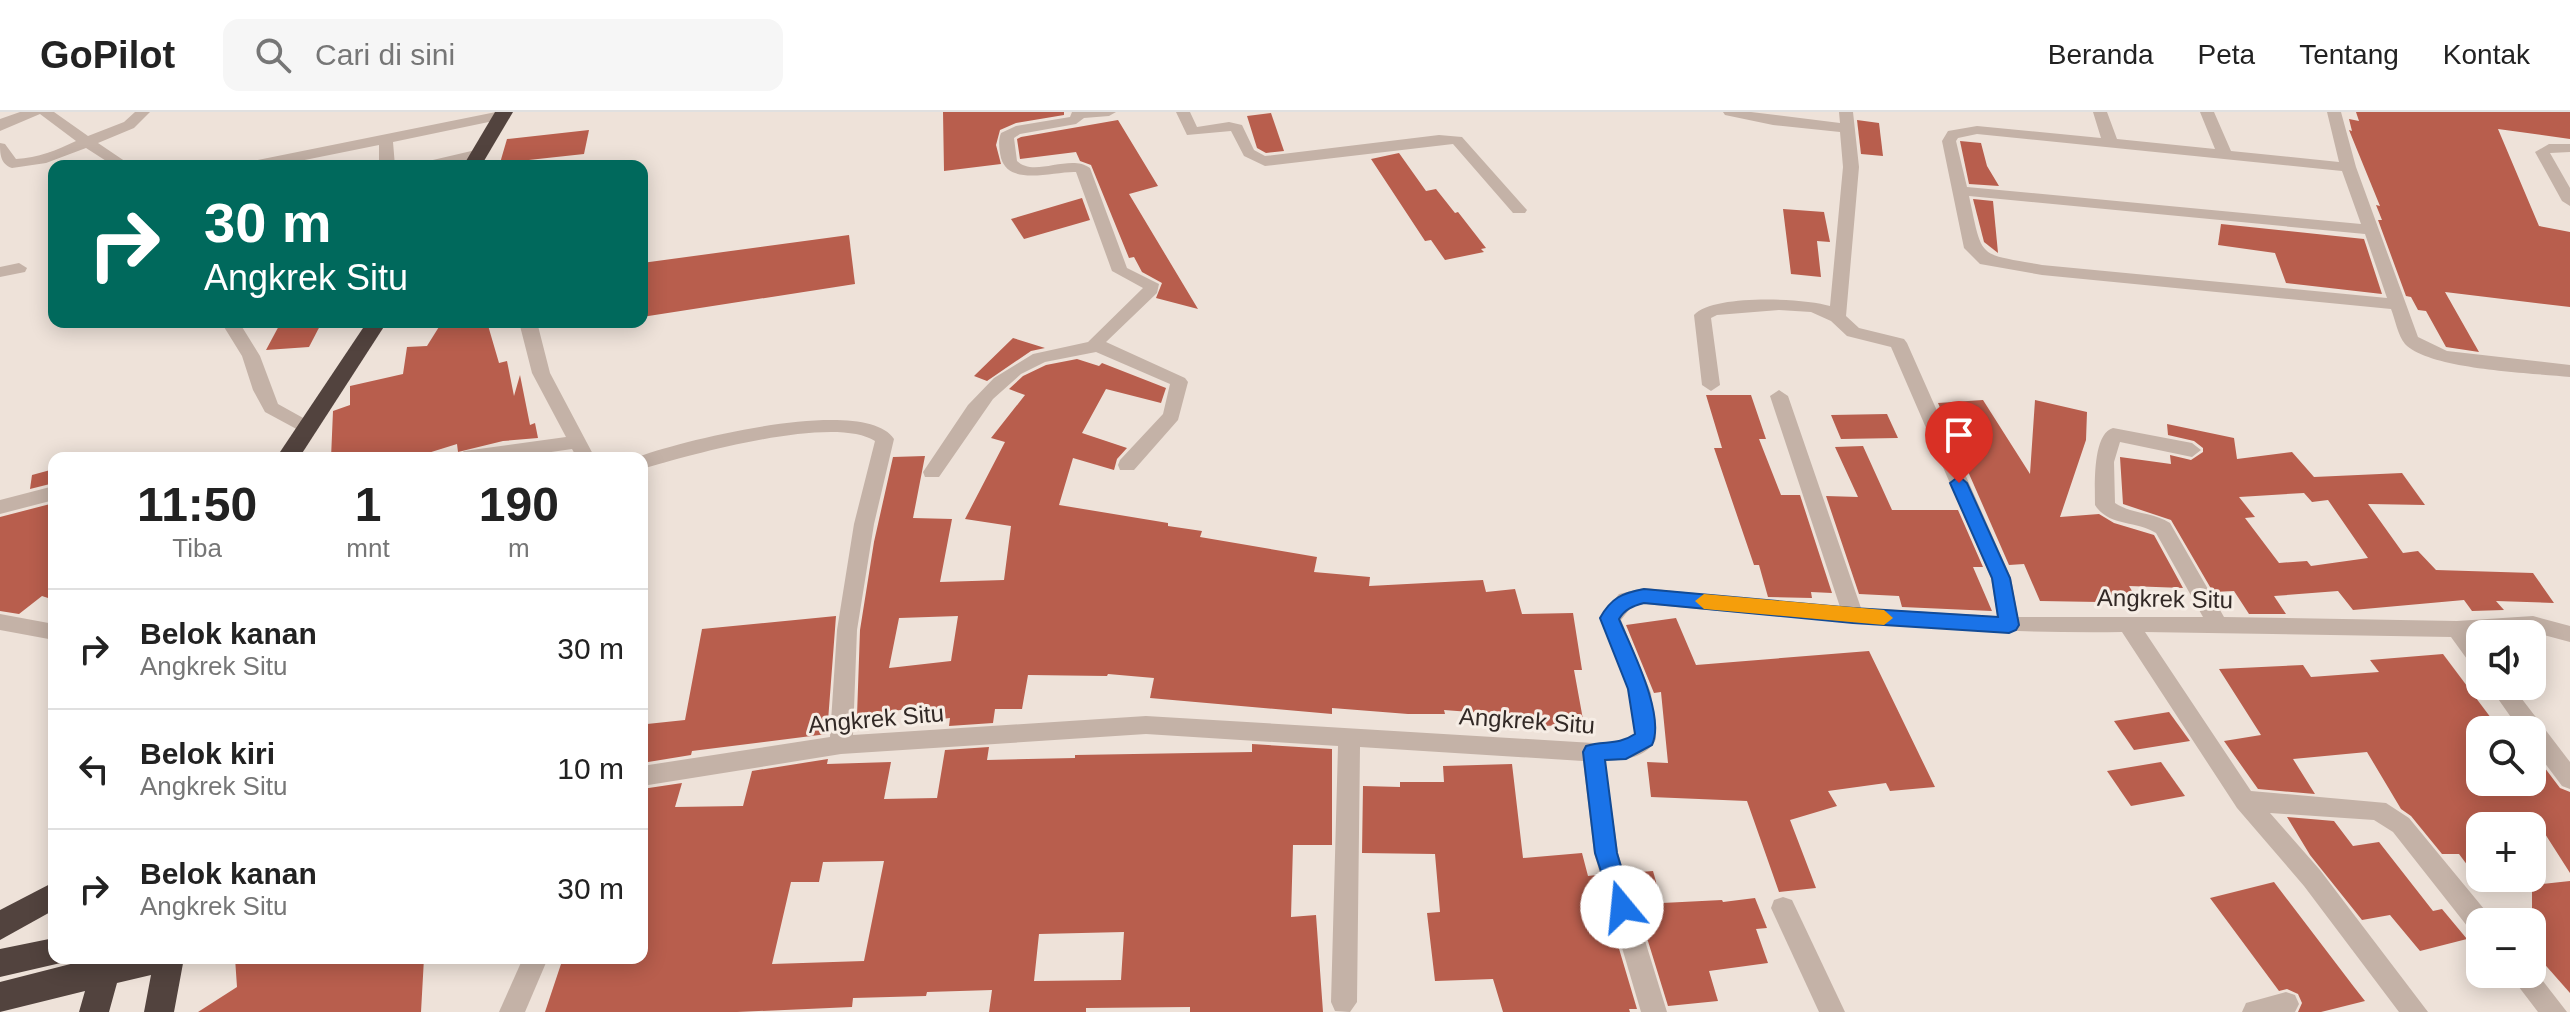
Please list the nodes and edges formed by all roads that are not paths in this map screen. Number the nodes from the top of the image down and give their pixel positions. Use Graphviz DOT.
graph roads {
  1 [pos="34,112"];
  2 [pos="45,112"];
  3 [pos="143,112"];
  4 [pos="1109,112"];
  5 [pos="1183,112"];
  6 [pos="1730,112"];
  7 [pos="2100,112"];
  8 [pos="2207,112"];
  9 [pos="2334,112"];
  10 [pos="503,113"];
  11 [pos="1079,113"];
  12 [pos="1847,120"];
  13 [pos="0,127"];
  14 [pos="386,139"];
  15 [pos="87,142"];
  16 [pos="2110,142"];
  17 [pos="0,147"];
  18 [pos="2570,148"];
  19 [pos="2224,153"];
  20 [pos="484,156"];
  21 [pos="115,160"];
  22 [pos="283,160"];
  23 [pos="387,160"];
  24 [pos="460,160"];
  25 [pos="2348,167"];
  26 [pos="1960,191"];
  27 [pos="2570,201"];
  28 [pos="1519,210"];
  29 [pos="2370,230"];
  30 [pos="19,268"];
  31 [pos="0,272"];
  32 [pos="2395,304"];
  33 [pos="1837,317"];
  34 [pos="234,328"];
  35 [pos="373,328"];
  36 [pos="530,328"];
  37 [pos="1097,346"];
  38 [pos="2570,371"];
  39 [pos="1711,385"];
  40 [pos="1779,396"];
  41 [pos="304,440"];
  42 [pos="582,450"];
  43 [pos="2192,450"];
  44 [pos="552,452"];
  45 [pos="648,460"];
  46 [pos="1127,465"];
  47 [pos="932,472"];
  48 [pos="48,495"];
  49 [pos="0,507"];
  50 [pos="1853,616"];
  51 [pos="0,622"];
  52 [pos="2128,624"];
  53 [pos="2009,625"];
  54 [pos="2219,627"];
  55 [pos="2457,629"];
  56 [pos="48,631"];
  57 [pos="2570,634"];
  58 [pos="2466,641"];
  59 [pos="2511,700"];
  60 [pos="1349,737"];
  61 [pos="841,745"];
  62 [pos="1593,752"];
  63 [pos="648,775"];
  64 [pos="2570,779"];
  65 [pos="2245,801"];
  66 [pos="48,898"];
  67 [pos="1783,908"];
  68 [pos="2468,908"];
  69 [pos="0,926"];
  70 [pos="48,953"];
  71 [pos="0,963"];
  72 [pos="168,964"];
  73 [pos="533,964"];
  74 [pos="106,965"];
  75 [pos="2534,988"];
  76 [pos="0,997"];
  77 [pos="1344,1002"];
  78 [pos="2286,1004"];
  79 [pos="94,1012"];
  80 [pos="159,1012"];
  81 [pos="512,1012"];
  82 [pos="1654,1012"];
  83 [pos="1832,1012"];
  84 [pos="2255,1012"];
  85 [pos="2415,1012"];
  86 [pos="2554,1012"];
  1 -- 13 [label="street"];
  2 -- 15 [label="street"];
  3 -- 15 [label="street"];
  4 -- 11 [label="street"];
  5 -- 28 [label="street"];
  6 -- 12 [label="street"];
  7 -- 16 [label="street"];
  8 -- 19 [label="street"];
  9 -- 25 [label="street"];
  10 -- 14 [label="street"];
  10 -- 20 [label="highway"];
  11 -- 37 [label="street"];
  12 -- 33 [label="street"];
  14 -- 22 [label="street"];
  14 -- 23 [label="street"];
  15 -- 17 [label="street"];
  15 -- 21 [label="street"];
  16 -- 19 [label="street"];
  16 -- 26 [label="street"];
  18 -- 27 [label="street"];
  19 -- 25 [label="street"];
  20 -- 24 [label="street"];
  25 -- 29 [label="street"];
  26 -- 29 [label="street"];
  26 -- 32 [label="street"];
  29 -- 32 [label="street"];
  30 -- 31 [label="street"];
  32 -- 38 [label="street"];
  33 -- 39 [label="street"];
  33 -- 53 [label="street"];
  34 -- 41 [label="street"];
  35 -- 41 [label="highway"];
  36 -- 42 [label="street"];
  37 -- 46 [label="street"];
  37 -- 47 [label="street"];
  40 -- 50 [label="street"];
  42 -- 44 [label="street"];
  43 -- 54 [label="street"];
  45 -- 61 [label="street"];
  48 -- 49 [label="street"];
  50 -- 53 [label="street, Angkrek Situ"];
  50 -- 62 [label="street, Angkrek Situ"];
  51 -- 56 [label="street"];
  52 -- 53 [label="street, Angkrek Situ"];
  52 -- 54 [label="street, Angkrek Situ"];
  52 -- 65 [label="street"];
  54 -- 55 [label="street, Angkrek Situ"];
  55 -- 57 [label="street, Angkrek Situ"];
  55 -- 58 [label="street"];
  59 -- 64 [label="street"];
  60 -- 61 [label="street, Angkrek Situ"];
  60 -- 62 [label="street, Angkrek Situ"];
  60 -- 77 [label="street"];
  61 -- 63 [label="street, Angkrek Situ"];
  62 -- 82 [label="street"];
  65 -- 68 [label="street"];
  65 -- 85 [label="street"];
  66 -- 69 [label="highway"];
  67 -- 83 [label="street"];
  70 -- 71 [label="highway"];
  72 -- 80 [label="highway"];
  73 -- 81 [label="street"];
  74 -- 76 [label="highway"];
  74 -- 79 [label="highway"];
  75 -- 86 [label="street"];
  78 -- 84 [label="street"];
}
